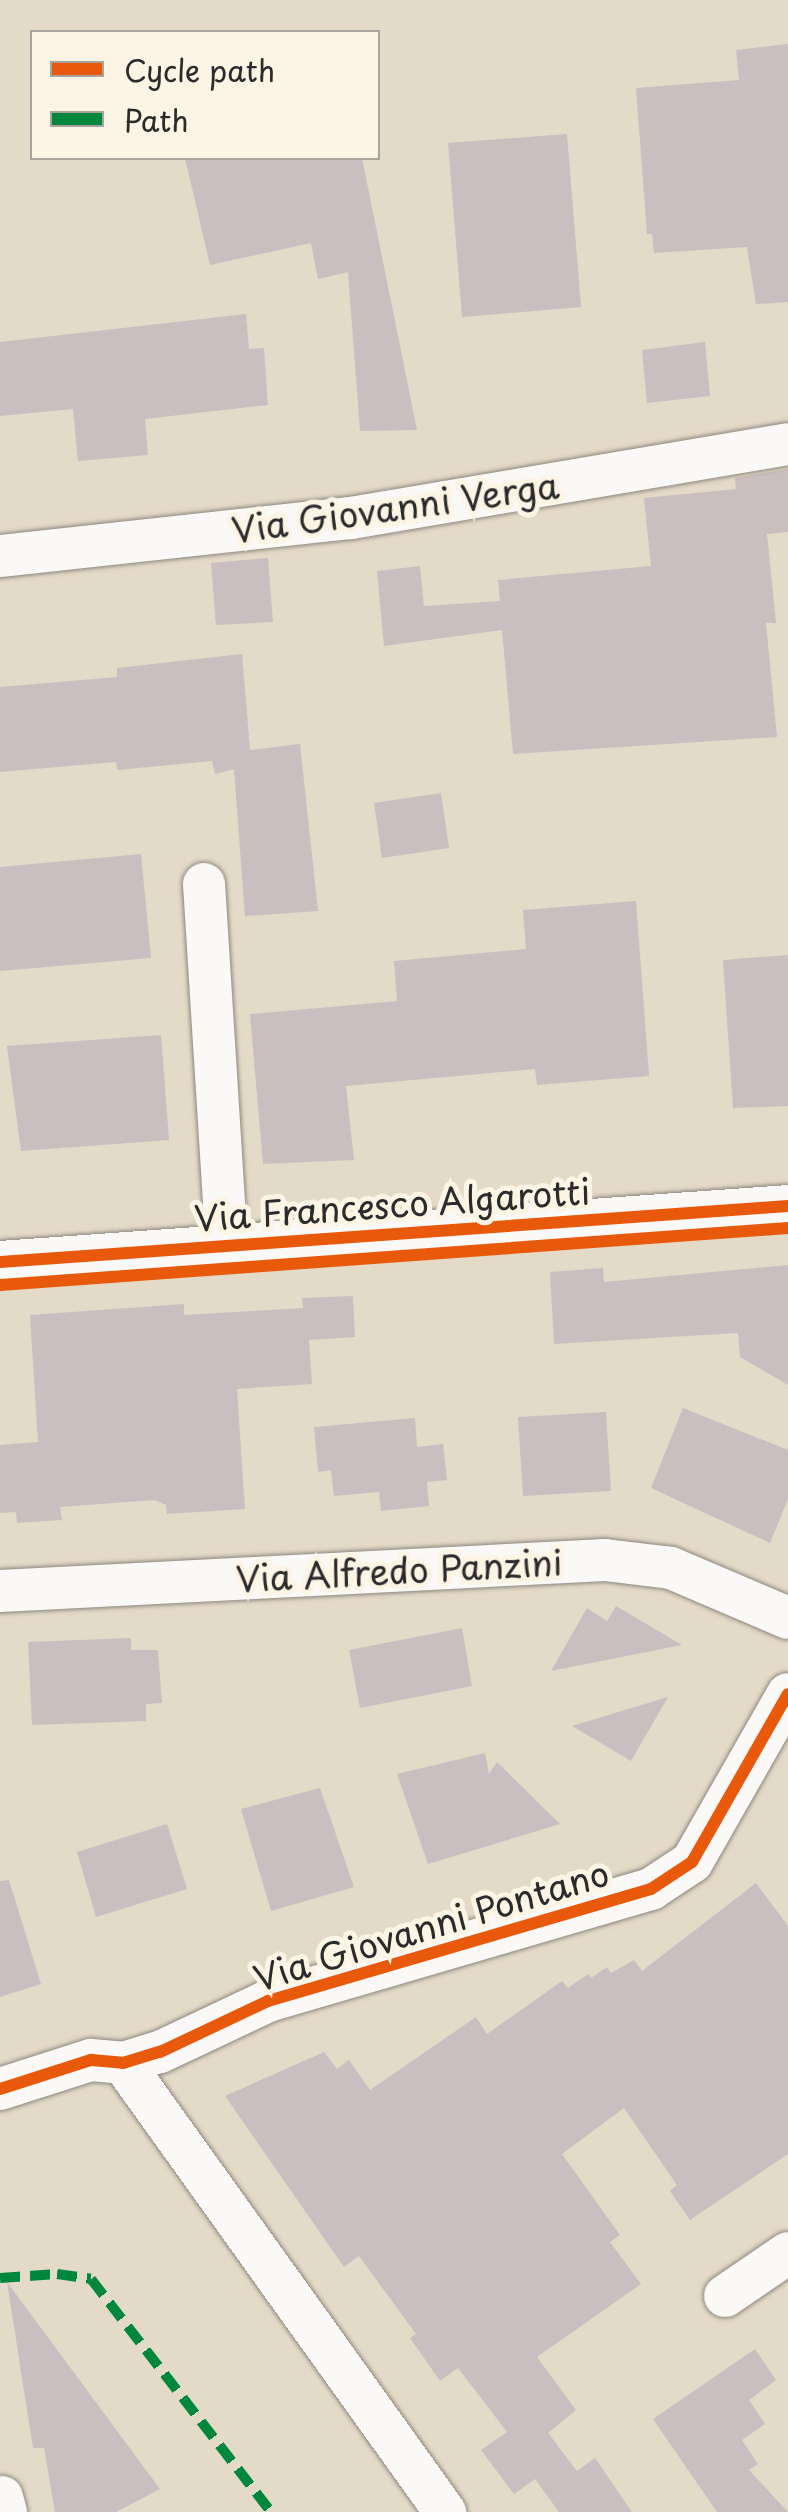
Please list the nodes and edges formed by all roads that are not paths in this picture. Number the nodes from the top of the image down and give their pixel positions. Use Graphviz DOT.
graph roads {
  1 [pos="788,444"];
  2 [pos="0,556"];
  3 [pos="204,884"];
  4 [pos="788,1206"];
  5 [pos="228,1245"];
  6 [pos="0,1262"];
  7 [pos="0,1591"];
  8 [pos="788,1618"];
  9 [pos="788,1694"];
  10 [pos="123,2063"];
  11 [pos="0,2089"];
  12 [pos="788,2253"];
  13 [pos="725,2296"];
  14 [pos="445,2512"];
  1 -- 2 [label="street, Via Giovanni Verga"];
  3 -- 5 [label="street, Via Francesco Algarotti"];
  4 -- 5 [label="street, Via Francesco Algarotti"];
  5 -- 6 [label="street, Via Francesco Algarotti"];
  7 -- 8 [label="street, Via Alfredo Panzini"];
  9 -- 10 [label="street, Via Giovanni Pontano"];
  10 -- 11 [label="street, Via Giovanni Pontano"];
  10 -- 14 [label="street"];
  12 -- 13 [label="street"];
}
